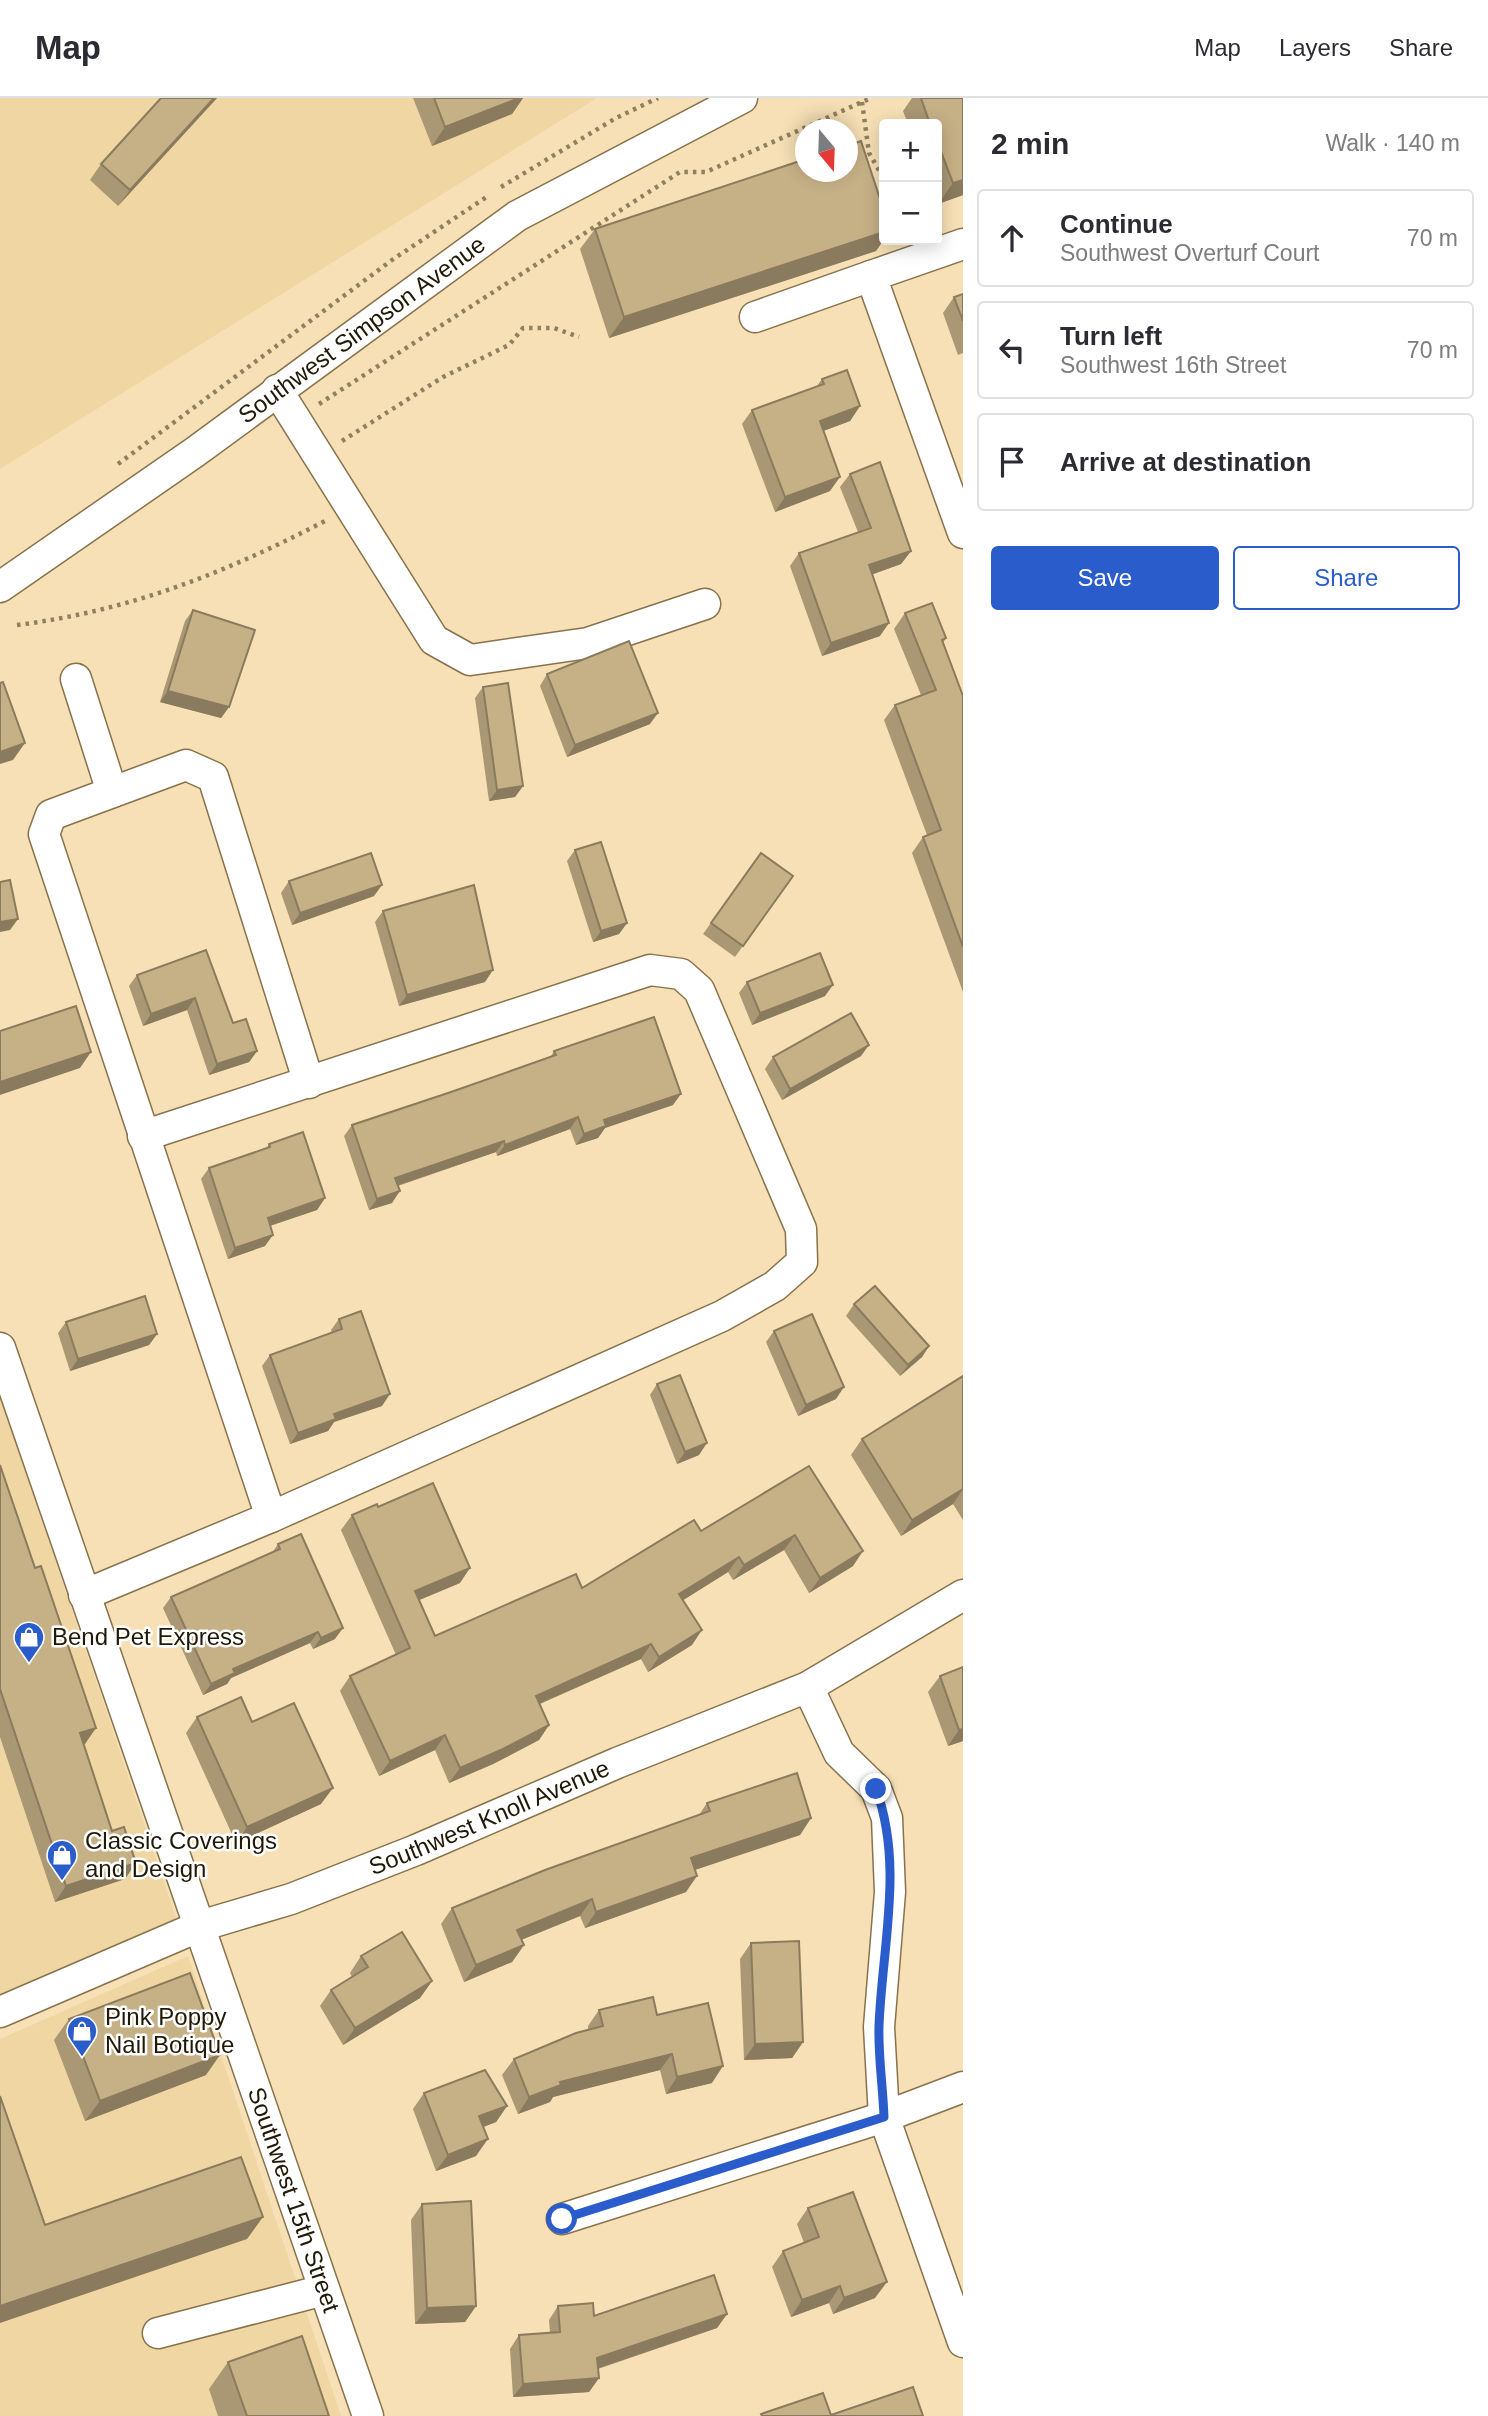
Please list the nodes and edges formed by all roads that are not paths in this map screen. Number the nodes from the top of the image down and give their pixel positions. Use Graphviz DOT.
graph roads {
  1 [pos="742,98"];
  2 [pos="963,244"];
  3 [pos="871,276"];
  4 [pos="755,317"];
  5 [pos="277,390"];
  6 [pos="960,514"];
  7 [pos="0,587"];
  8 [pos="705,604"];
  9 [pos="76,679"];
  10 [pos="111,792"];
  11 [pos="309,1083"];
  12 [pos="143,1136"];
  13 [pos="0,1348"];
  14 [pos="271,1517"];
  15 [pos="84,1595"];
  16 [pos="963,1595"];
  17 [pos="808,1687"];
  18 [pos="200,1926"];
  19 [pos="0,2012"];
  20 [pos="963,2087"];
  21 [pos="884,2117"];
  22 [pos="562,2219"];
  23 [pos="324,2290"];
  24 [pos="158,2333"];
  25 [pos="963,2342"];
  26 [pos="368,2416"];
  1 -- 5 [label="street, Southwest Simpson Avenue"];
  2 -- 3 [label="street"];
  3 -- 4 [label="street"];
  3 -- 6 [label="street"];
  5 -- 7 [label="street, Southwest Simpson Avenue"];
  5 -- 8 [label="street"];
  9 -- 10 [label="street"];
  10 -- 11 [label="street"];
  10 -- 12 [label="street"];
  11 -- 12 [label="street"];
  11 -- 14 [label="street"];
  12 -- 14 [label="street"];
  13 -- 15 [label="street, Southwest 15th Street"];
  14 -- 15 [label="street"];
  15 -- 18 [label="street, Southwest 15th Street"];
  16 -- 17 [label="street, Southwest Knoll Avenue"];
  17 -- 18 [label="street, Southwest Knoll Avenue"];
  17 -- 21 [label="street"];
  18 -- 19 [label="street, Southwest Knoll Avenue"];
  18 -- 23 [label="street, Southwest 15th Street"];
  20 -- 21 [label="street"];
  21 -- 22 [label="street"];
  21 -- 25 [label="street"];
  23 -- 24 [label="street"];
  23 -- 26 [label="street, Southwest 15th Street"];
}
